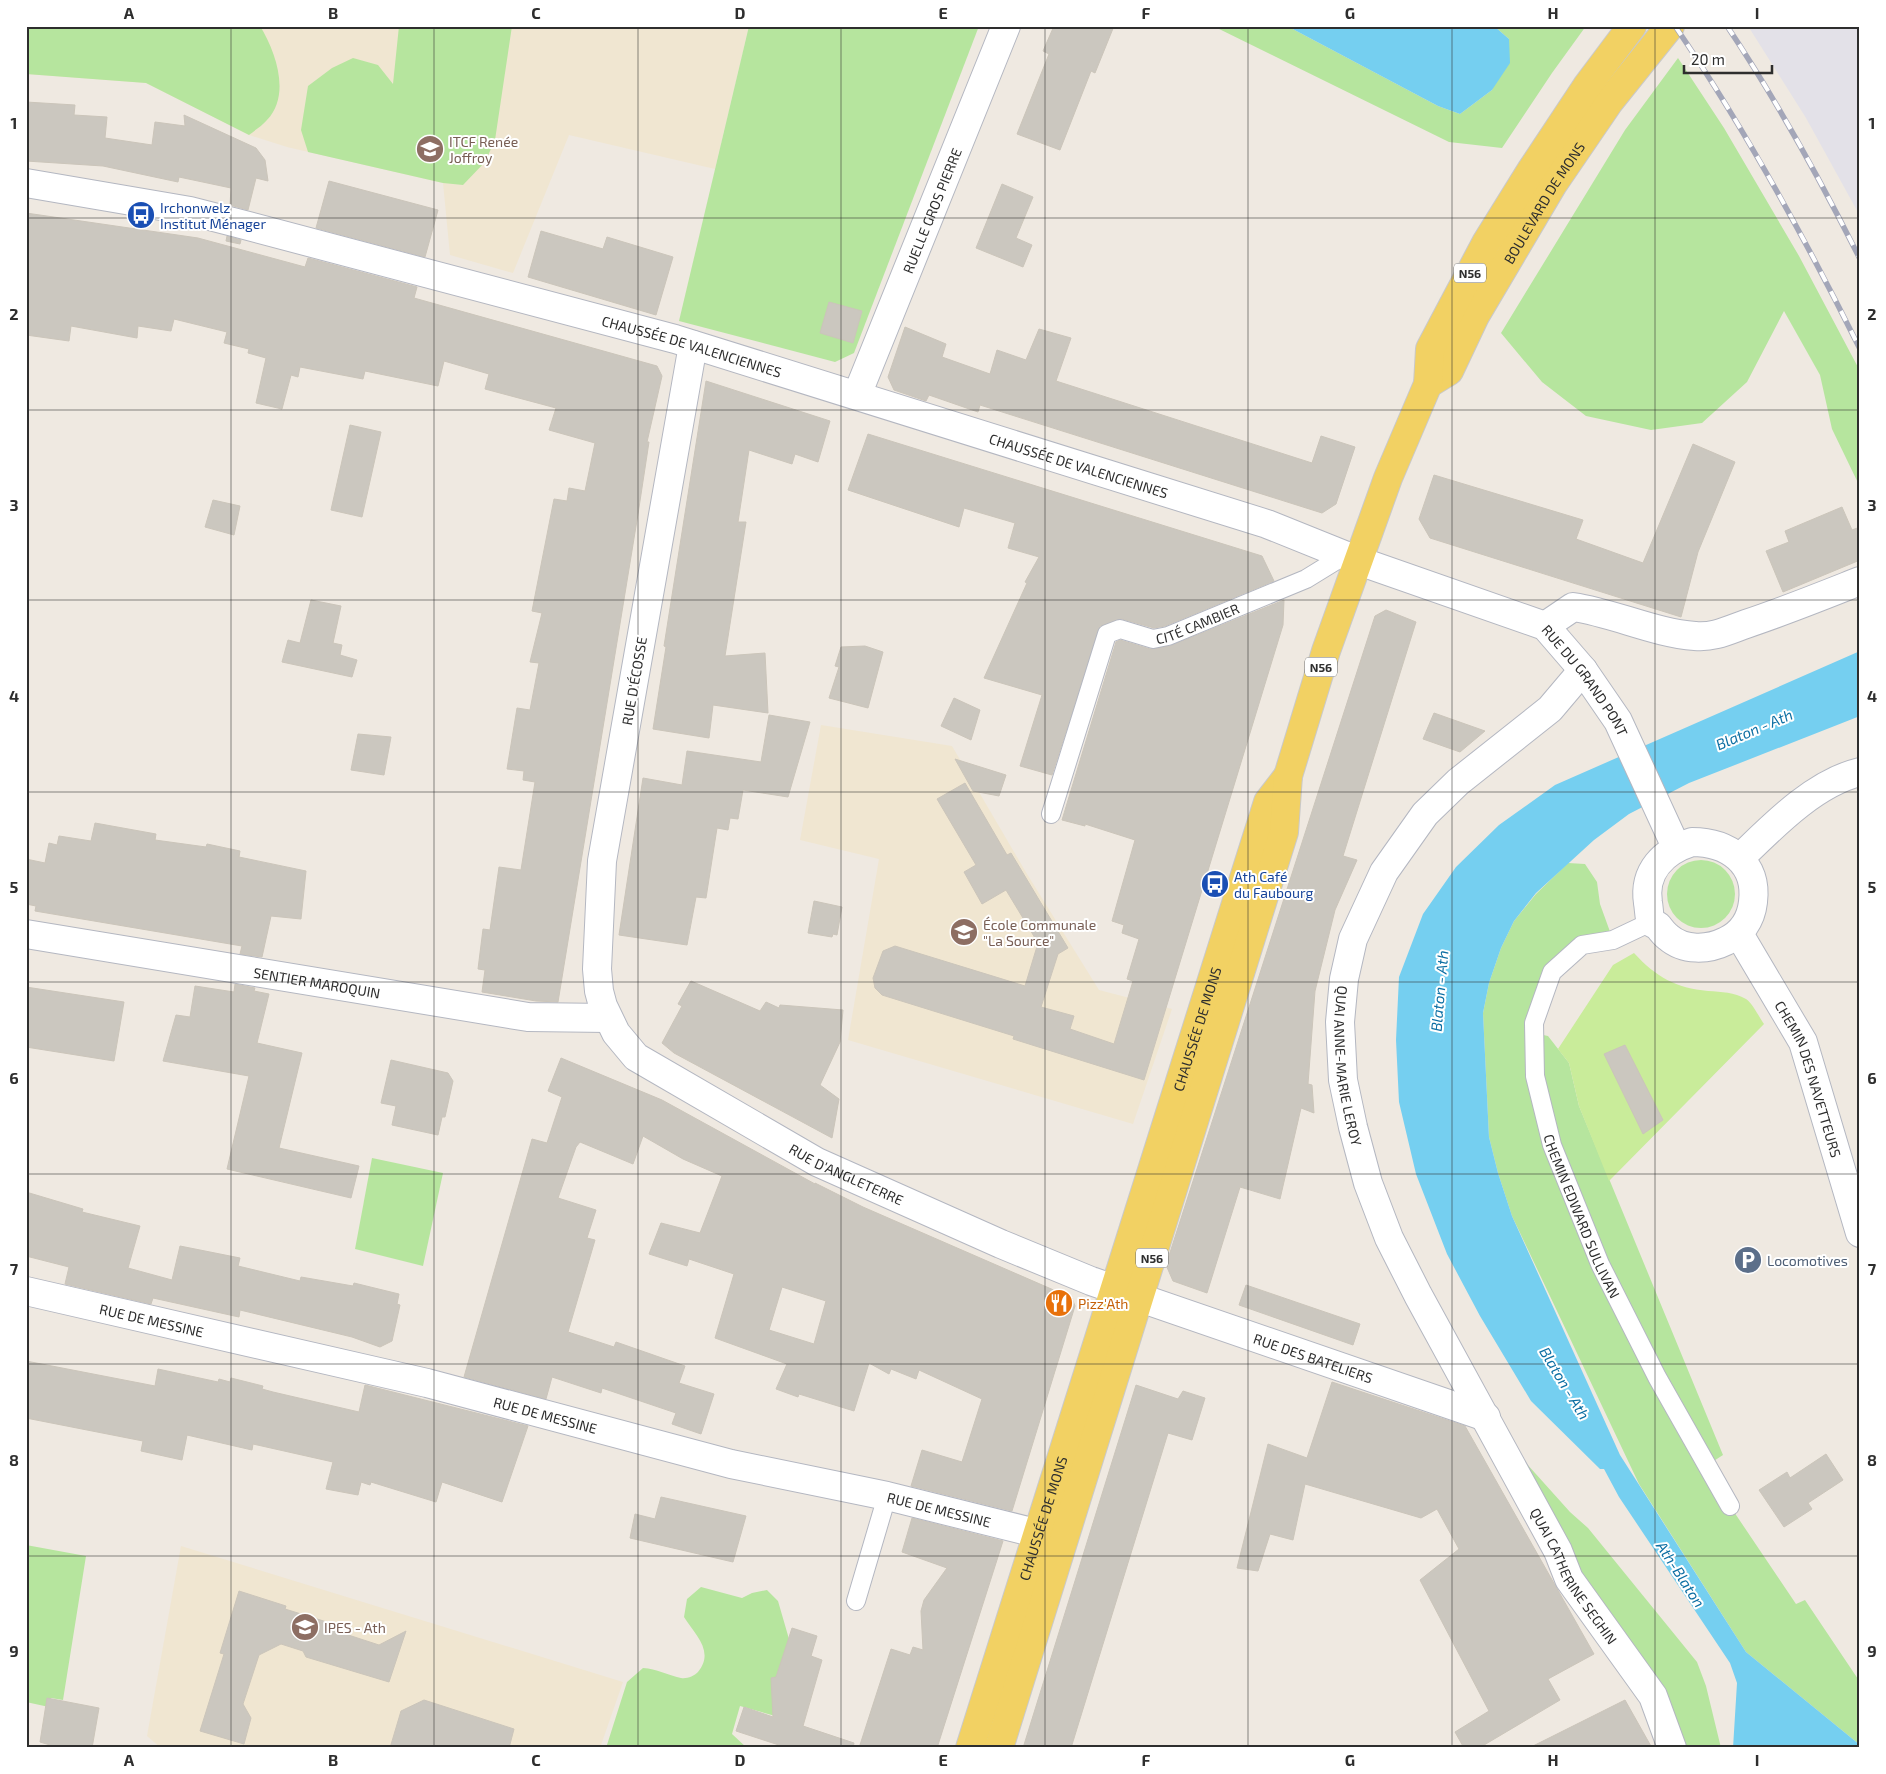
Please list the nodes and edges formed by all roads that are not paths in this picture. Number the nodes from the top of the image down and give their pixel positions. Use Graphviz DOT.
graph roads {
  1 [pos="1006,26"];
  2 [pos="1632,26"];
  3 [pos="1670,26"];
  4 [pos="1542,177"];
  5 [pos="26,183"];
  6 [pos="693,345"];
  7 [pos="857,395"];
  8 [pos="1352,558"];
  9 [pos="1860,581"];
  10 [pos="1545,626"];
  11 [pos="1583,670"];
  12 [pos="1860,772"];
  13 [pos="1288,776"];
  14 [pos="1052,814"];
  15 [pos="1676,847"];
  16 [pos="1740,858"];
  17 [pos="1651,922"];
  18 [pos="26,934"];
  19 [pos="1739,934"];
  20 [pos="608,1018"];
  21 [pos="1860,1233"];
  22 [pos="1114,1288"];
  23 [pos="26,1291"];
  24 [pos="1140,1296"];
  25 [pos="1482,1410"];
  26 [pos="887,1496"];
  27 [pos="1723,1501"];
  28 [pos="1036,1533"];
  29 [pos="1064,1540"];
  30 [pos="856,1601"];
  31 [pos="970,1748"];
  32 [pos="999,1748"];
  33 [pos="1672,1748"];
  1 -- 7 [label="street, RUELLE GROS PIERRE"];
  2 -- 4 [label="main road, BOULEVARD DE MONS / N56"];
  3 -- 4 [label="main road, BOULEVARD DE MONS / N56"];
  4 -- 8 [label="main road, BOULEVARD DE MONS / N56"];
  5 -- 6 [label="street, CHAUSSÉE DE VALENCIENNES"];
  6 -- 7 [label="street, CHAUSSÉE DE VALENCIENNES"];
  6 -- 20 [label="street, RUE D'ÉCOSSE"];
  7 -- 8 [label="street, CHAUSSÉE DE VALENCIENNES"];
  8 -- 10 [label="street, RUE DU GRAND PONT"];
  8 -- 13 [label="main road, CHAUSSÉE DE MONS / N56"];
  8 -- 14 [label="lane, CITÉ CAMBIER"];
  9 -- 10 [label="street"];
  10 -- 11 [label="street, RUE DU GRAND PONT"];
  11 -- 15 [label="street, RUE DU GRAND PONT"];
  11 -- 25 [label="street, QUAI ANNE-MARIE LEROY"];
  12 -- 16 [label="street"];
  13 -- 22 [label="main road, CHAUSSÉE DE MONS / N56"];
  13 -- 24 [label="main road, CHAUSSÉE DE MONS / N56"];
  15 -- 16 [label="street"];
  15 -- 17 [label="street"];
  16 -- 19 [label="street"];
  17 -- 19 [label="street"];
  17 -- 27 [label="lane, CHEMIN EDWARD SULLIVAN"];
  18 -- 20 [label="street, SENTIER MAROQUIN"];
  19 -- 21 [label="street, CHEMIN DES NAVETTEURS"];
  20 -- 22 [label="street, RUE D'ANGLETERRE"];
  22 -- 24 [label="street"];
  22 -- 28 [label="main road, CHAUSSÉE DE MONS / N56"];
  23 -- 26 [label="street, RUE DE MESSINE"];
  24 -- 25 [label="street, RUE DES BATELIERS"];
  24 -- 29 [label="main road, CHAUSSÉE DE MONS / N56"];
  25 -- 33 [label="street, QUAI CATHERINE SEGHIN"];
  26 -- 28 [label="street, RUE DE MESSINE"];
  26 -- 30 [label="lane"];
  28 -- 29 [label="street, RUE DE MESSINE"];
  28 -- 31 [label="main road, CHAUSSÉE DE MONS / N56"];
  29 -- 32 [label="main road, CHAUSSÉE DE MONS / N56"];
}
